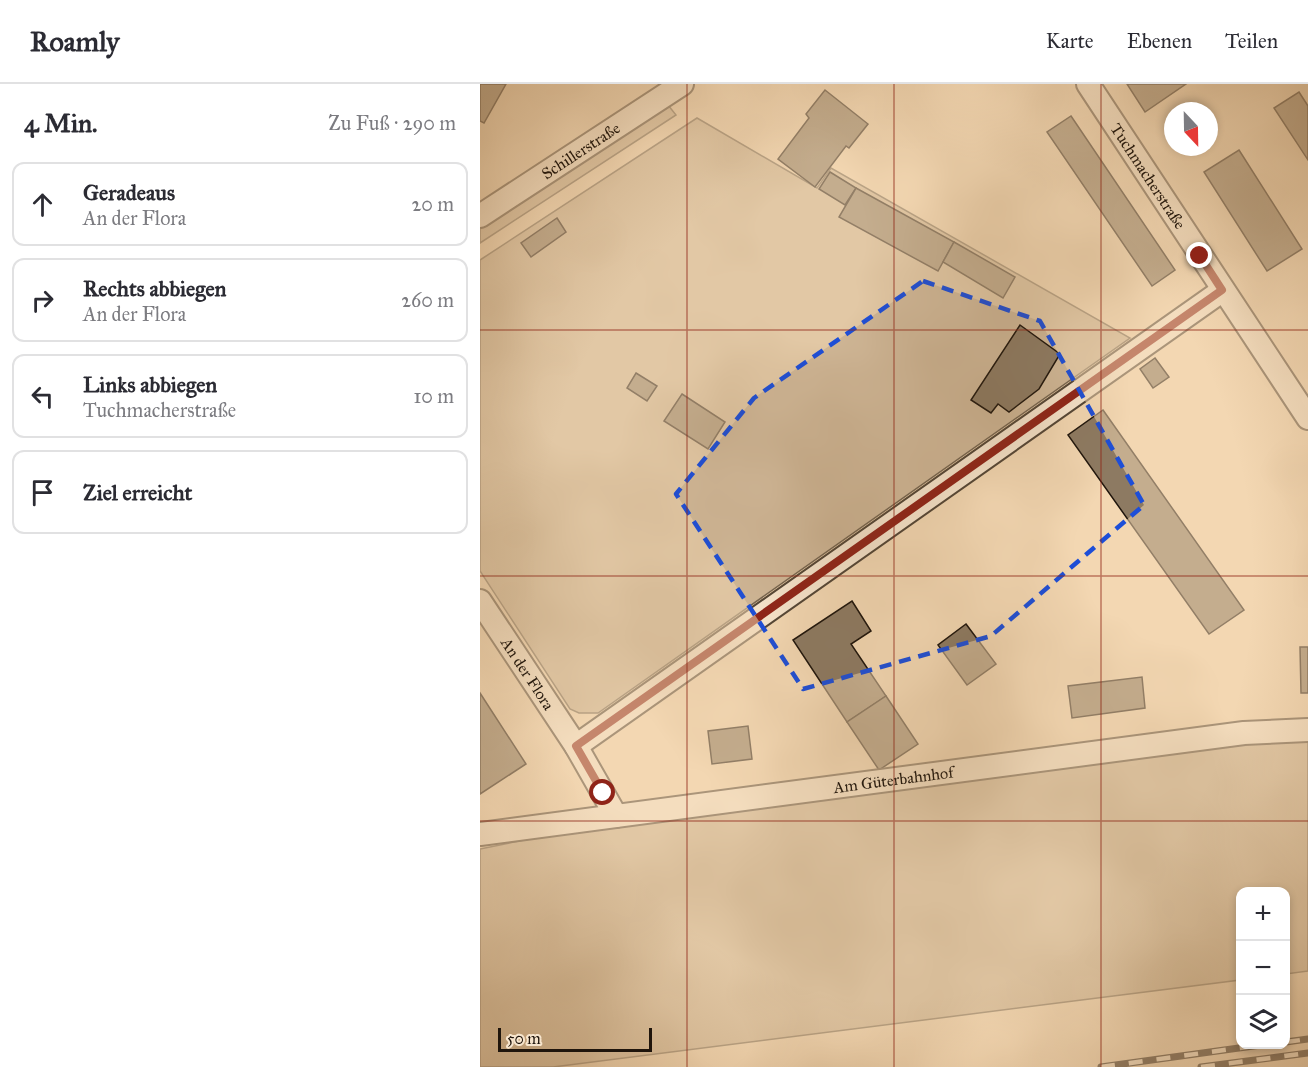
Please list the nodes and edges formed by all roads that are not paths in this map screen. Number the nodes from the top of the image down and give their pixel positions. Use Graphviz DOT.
graph roads {
  1 [pos="681,84"];
  2 [pos="1088,84"];
  3 [pos="480,216"];
  4 [pos="1222,290"];
  5 [pos="1308,418"];
  6 [pos="480,601"];
  7 [pos="1308,730"];
  8 [pos="576,746"];
  9 [pos="616,816"];
  10 [pos="480,834"];
  1 -- 3 [label="street, Schillerstraße"];
  2 -- 4 [label="street, Tuchmacherstraße"];
  4 -- 5 [label="street, Tuchmacherstraße"];
  4 -- 8 [label="street"];
  6 -- 8 [label="street, An der Flora"];
  7 -- 9 [label="street, Am Güterbahnhof"];
  8 -- 9 [label="street, An der Flora"];
  9 -- 10 [label="street, Am Güterbahnhof"];
}
